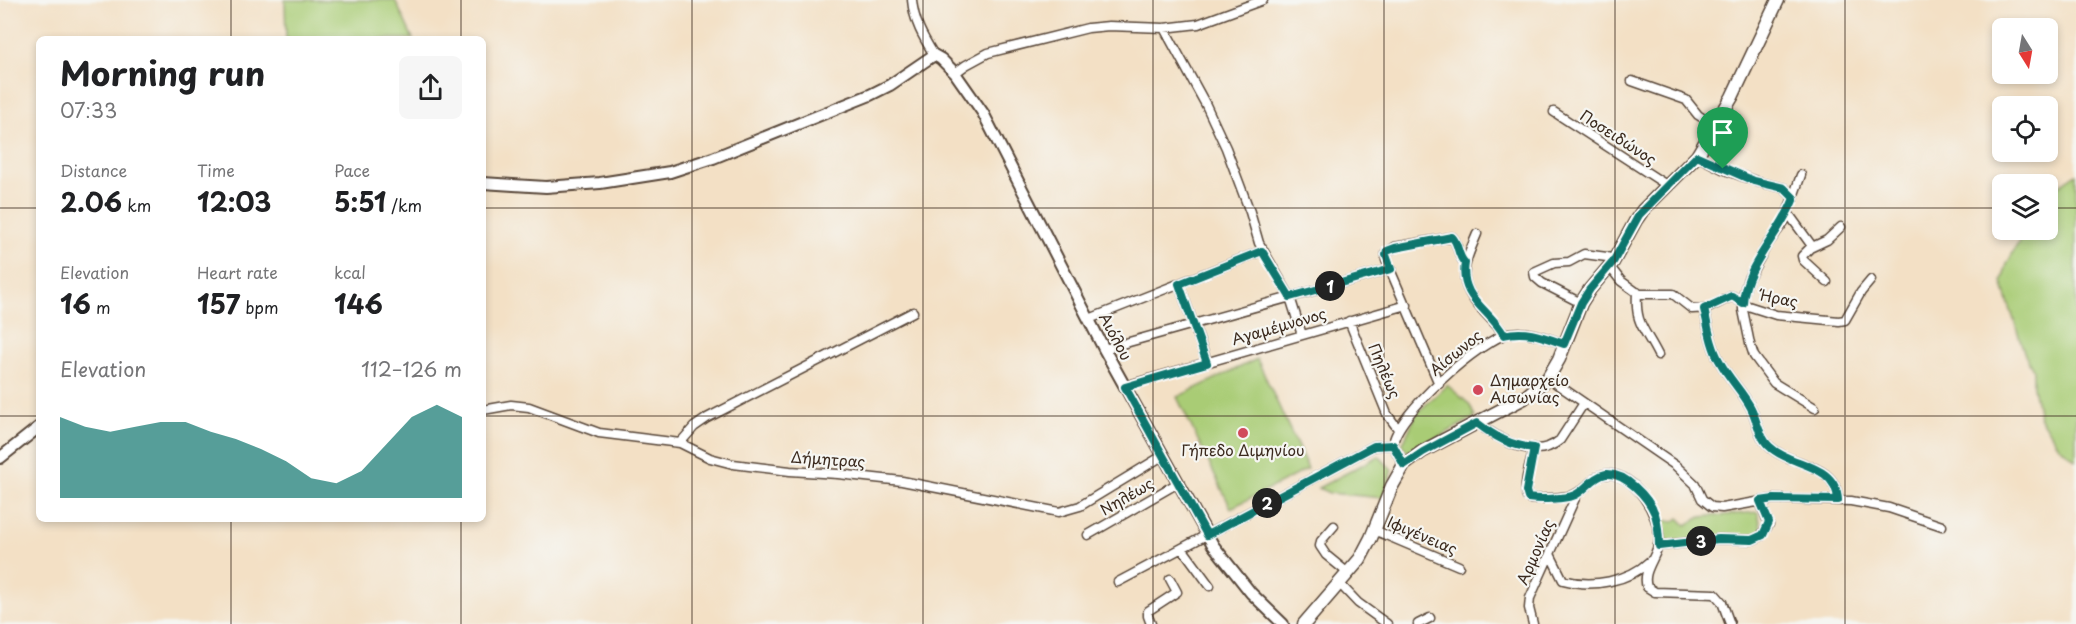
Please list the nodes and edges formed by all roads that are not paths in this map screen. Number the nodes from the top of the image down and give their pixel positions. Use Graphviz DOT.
graph roads {
  1 [pos="912,0"];
  2 [pos="1263,0"];
  3 [pos="1778,0"];
  4 [pos="1164,28"];
  5 [pos="934,55"];
  6 [pos="955,73"];
  7 [pos="1632,81"];
  8 [pos="1554,112"];
  9 [pos="1715,126"];
  10 [pos="1697,156"];
  11 [pos="1801,175"];
  12 [pos="486,183"];
  13 [pos="1668,186"];
  14 [pos="1794,198"];
  15 [pos="1788,213"];
  16 [pos="1841,227"];
  17 [pos="1477,234"];
  18 [pos="1812,246"];
  19 [pos="1262,251"];
  20 [pos="1465,263"];
  21 [pos="1612,263"];
  22 [pos="1391,269"];
  23 [pos="1871,280"];
  24 [pos="1827,282"];
  25 [pos="1179,284"];
  26 [pos="1637,292"];
  27 [pos="1290,297"];
  28 [pos="1581,303"];
  29 [pos="1743,303"];
  30 [pos="1407,304"];
  31 [pos="1704,309"];
  32 [pos="913,312"];
  33 [pos="1089,320"];
  34 [pos="1349,321"];
  35 [pos="1193,323"];
  36 [pos="1302,335"];
  37 [pos="1504,335"];
  38 [pos="1564,344"];
  39 [pos="1104,349"];
  40 [pos="1658,355"];
  41 [pos="1207,363"];
  42 [pos="1548,378"];
  43 [pos="1439,384"];
  44 [pos="1125,387"];
  45 [pos="1584,403"];
  46 [pos="1815,408"];
  47 [pos="486,409"];
  48 [pos="1477,423"];
  49 [pos="36,429"];
  50 [pos="1398,429"];
  51 [pos="680,443"];
  52 [pos="1393,445"];
  53 [pos="1534,448"];
  54 [pos="1164,455"];
  55 [pos="0,458"];
  56 [pos="1404,465"];
  57 [pos="1179,483"];
  58 [pos="1577,494"];
  59 [pos="1838,500"];
  60 [pos="1760,501"];
  61 [pos="1334,526"];
  62 [pos="1942,526"];
  63 [pos="1374,531"];
  64 [pos="1088,535"];
  65 [pos="1207,535"];
  66 [pos="1182,548"];
  67 [pos="1657,550"];
  68 [pos="1550,554"];
  69 [pos="1459,566"];
  70 [pos="1348,573"];
  71 [pos="1170,579"];
  72 [pos="1118,582"];
  73 [pos="1340,583"];
  74 [pos="1209,586"];
  75 [pos="1430,618"];
  76 [pos="1151,624"];
  77 [pos="1283,624"];
  78 [pos="1304,624"];
  79 [pos="1387,624"];
  80 [pos="1418,624"];
  81 [pos="1533,624"];
  82 [pos="1730,624"];
  1 -- 5 [label="street"];
  2 -- 4 [label="street"];
  3 -- 9 [label="main road"];
  4 -- 6 [label="street"];
  4 -- 19 [label="street"];
  5 -- 6 [label="street, Αιόλου"];
  5 -- 12 [label="street"];
  6 -- 33 [label="street, Αιόλου"];
  7 -- 9 [label="street"];
  8 -- 13 [label="street, Ποσειδώνος"];
  9 -- 10 [label="main road"];
  10 -- 13 [label="main road"];
  10 -- 14 [label="street"];
  11 -- 14 [label="street"];
  13 -- 21 [label="main road"];
  14 -- 15 [label="street"];
  15 -- 18 [label="street"];
  15 -- 29 [label="street"];
  16 -- 18 [label="street"];
  17 -- 20 [label="street"];
  18 -- 24 [label="street"];
  19 -- 25 [label="street"];
  19 -- 27 [label="street"];
  20 -- 22 [label="street"];
  20 -- 37 [label="street"];
  21 -- 26 [label="street"];
  21 -- 28 [label="main road"];
  21 -- 28 [label="street"];
  22 -- 27 [label="street"];
  22 -- 30 [label="street"];
  23 -- 29 [label="street, Ήρας"];
  25 -- 33 [label="street"];
  25 -- 35 [label="street"];
  26 -- 31 [label="street"];
  26 -- 40 [label="street"];
  27 -- 35 [label="street"];
  27 -- 36 [label="street"];
  28 -- 38 [label="main road"];
  29 -- 31 [label="street, Ήρας"];
  29 -- 46 [label="street"];
  30 -- 34 [label="street, Αγαμέμνονος"];
  30 -- 43 [label="street"];
  31 -- 59 [label="street"];
  32 -- 51 [label="street"];
  33 -- 39 [label="street, Αιόλου"];
  34 -- 36 [label="street, Αγαμέμνονος"];
  34 -- 50 [label="street, Πηλέως"];
  35 -- 39 [label="street"];
  35 -- 41 [label="street"];
  36 -- 41 [label="street, Αγαμέμνονος"];
  37 -- 38 [label="street, Αίσωνος"];
  37 -- 43 [label="street, Αίσωνος"];
  38 -- 42 [label="main road"];
  39 -- 44 [label="street, Αιόλου"];
  41 -- 44 [label="street, Αγαμέμνονος"];
  42 -- 45 [label="street"];
  42 -- 48 [label="main road"];
  43 -- 50 [label="street, Αίσωνος"];
  44 -- 54 [label="street, Αιόλου"];
  45 -- 53 [label="street"];
  45 -- 60 [label="street"];
  47 -- 51 [label="street, Δήμητρας"];
  48 -- 53 [label="street"];
  48 -- 56 [label="main road"];
  49 -- 55 [label="street"];
  50 -- 52 [label="street, Αίσωνος"];
  51 -- 54 [label="street, Δήμητρας"];
  52 -- 56 [label="street"];
  52 -- 65 [label="street"];
  53 -- 58 [label="street"];
  54 -- 57 [label="street, Αιόλου"];
  56 -- 63 [label="main road"];
  57 -- 64 [label="street, Νηλέως"];
  57 -- 65 [label="street, Αιόλου"];
  58 -- 67 [label="street"];
  58 -- 68 [label="street, Αρμονίας"];
  59 -- 60 [label="street"];
  59 -- 62 [label="street"];
  60 -- 67 [label="street"];
  61 -- 70 [label="street"];
  63 -- 69 [label="street, Ιφιγένειας"];
  63 -- 70 [label="main road"];
  65 -- 66 [label="street"];
  65 -- 77 [label="street, Αιόλου"];
  66 -- 72 [label="street"];
  66 -- 74 [label="street"];
  67 -- 68 [label="street"];
  67 -- 82 [label="street"];
  68 -- 81 [label="street, Αρμονίας"];
  70 -- 73 [label="main road"];
  71 -- 76 [label="street"];
  73 -- 78 [label="main road"];
  73 -- 79 [label="street"];
  75 -- 80 [label="street"];
}
